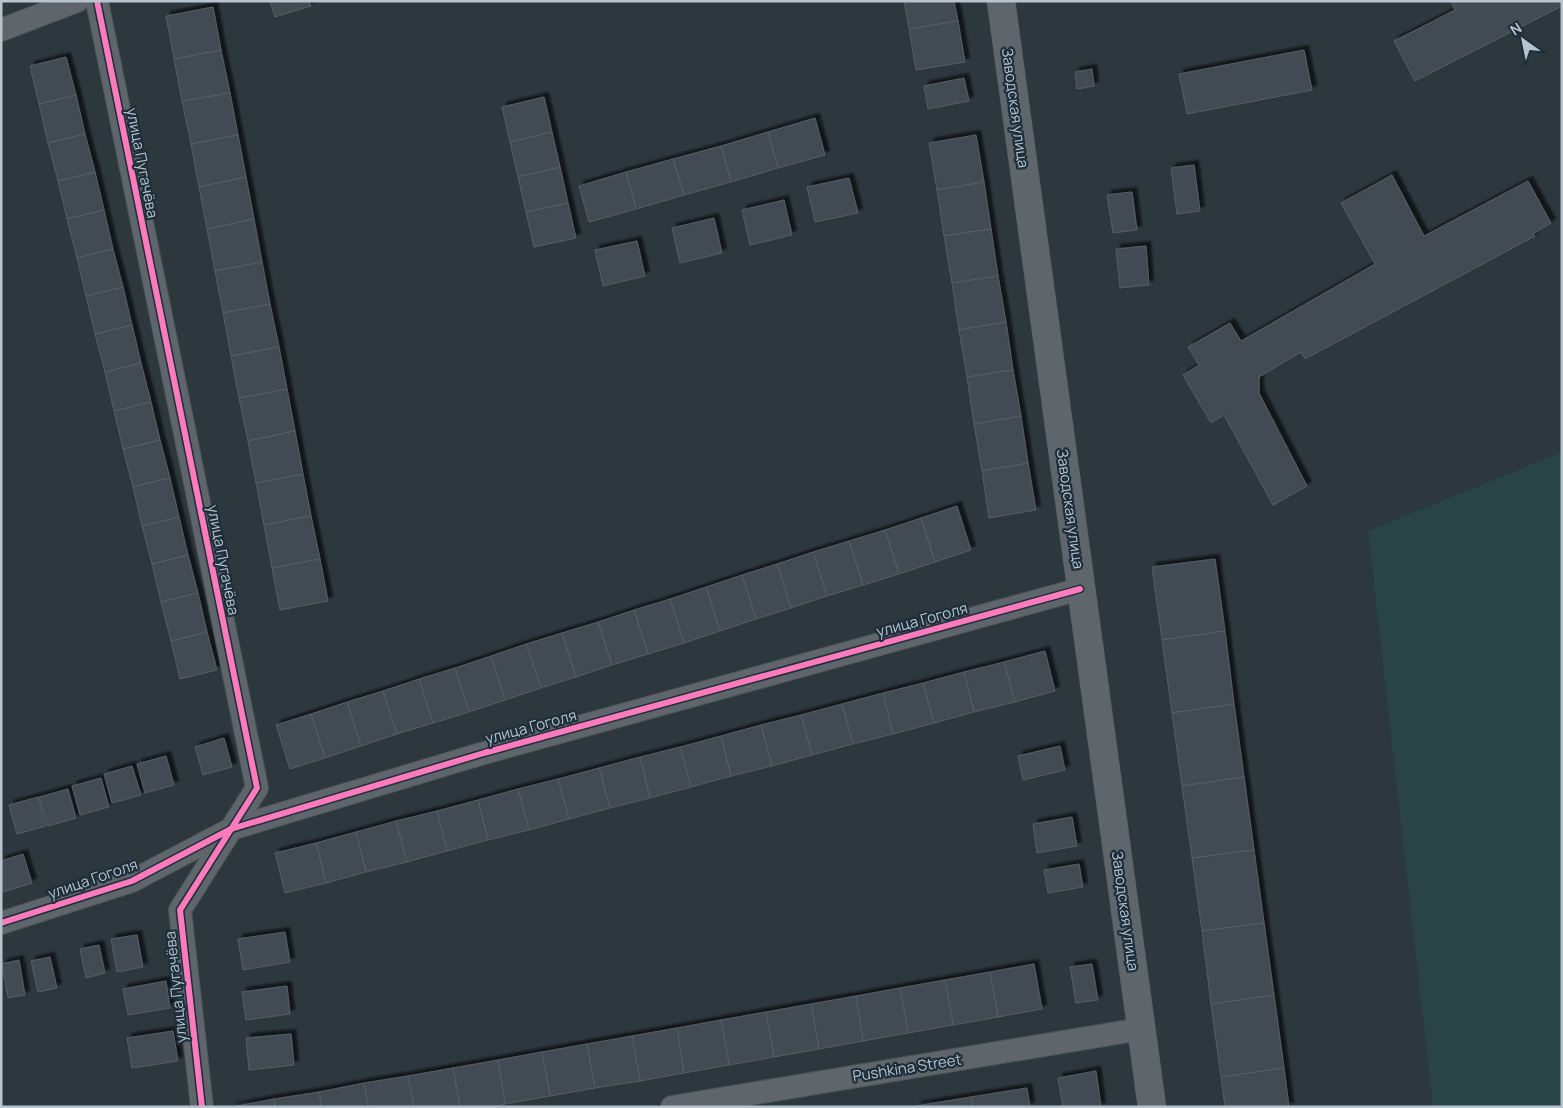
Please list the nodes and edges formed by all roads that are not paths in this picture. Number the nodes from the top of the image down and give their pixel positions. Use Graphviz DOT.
graph roads {
  1 [pos="76,1"];
  2 [pos="97,1"];
  3 [pos="1001,1"];
  4 [pos="1,30"];
  5 [pos="1080,589"];
  6 [pos="231,829"];
  7 [pos="1,923"];
  8 [pos="1141,1029"];
  9 [pos="202,1107"];
  10 [pos="672,1107"];
  11 [pos="1152,1107"];
  1 -- 4 [label="street"];
  2 -- 6 [label="street, улица Пугачёва"];
  3 -- 5 [label="street, Заводская улица"];
  5 -- 6 [label="street, улица Гоголя"];
  5 -- 8 [label="street, Заводская улица"];
  6 -- 7 [label="street, улица Гоголя"];
  6 -- 9 [label="street, улица Пугачёва"];
  8 -- 10 [label="street, Pushkina Street"];
  8 -- 11 [label="street, Заводская улица"];
}
